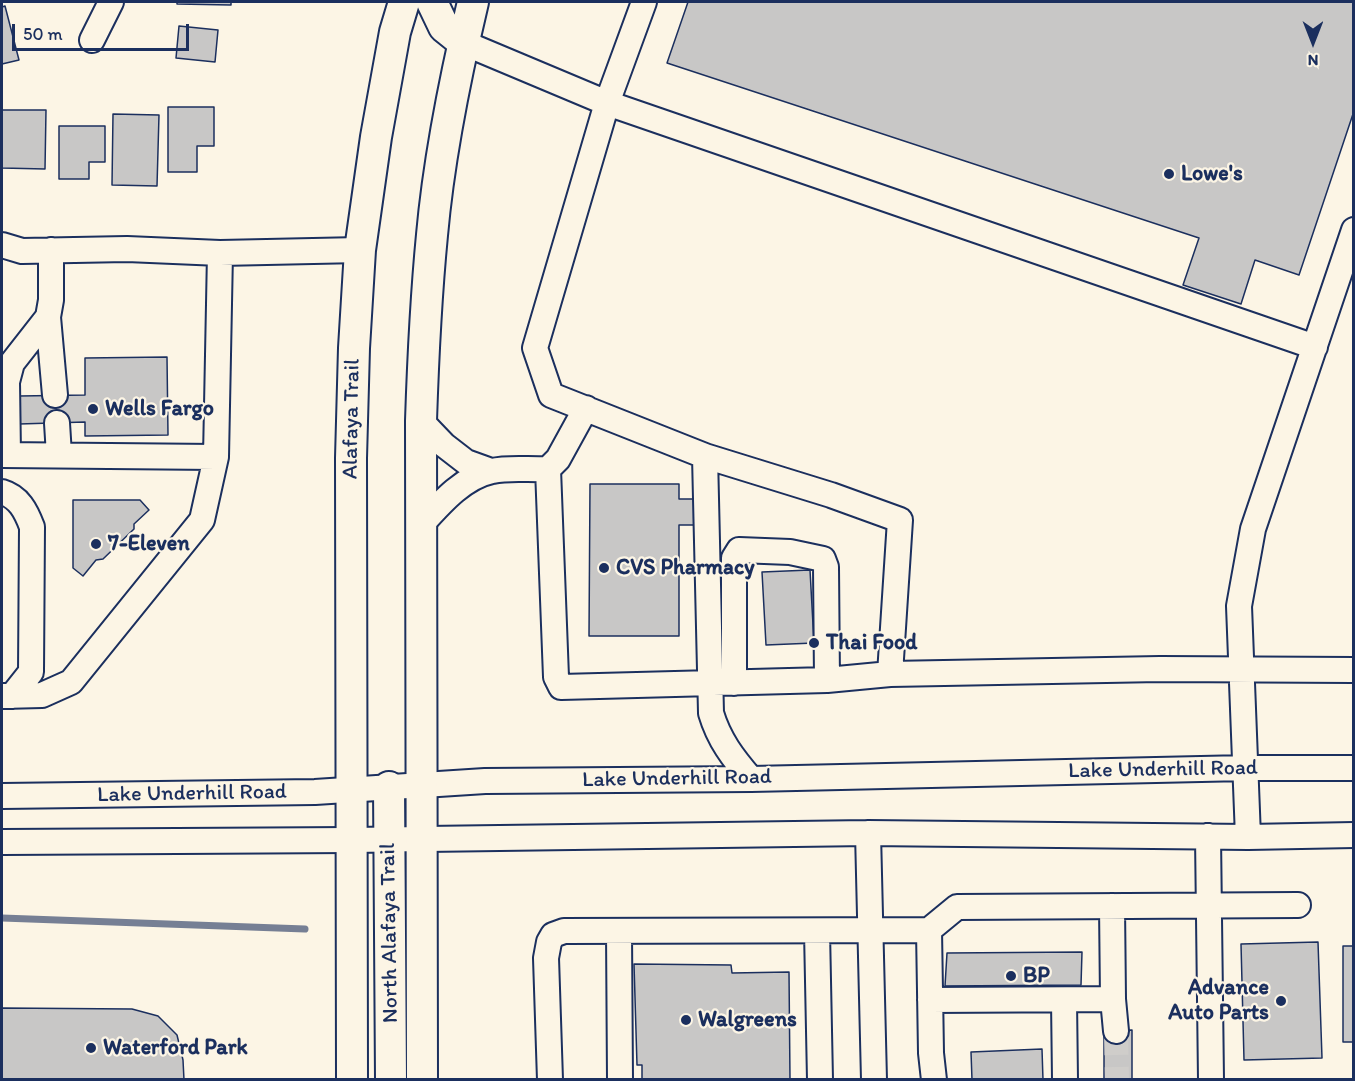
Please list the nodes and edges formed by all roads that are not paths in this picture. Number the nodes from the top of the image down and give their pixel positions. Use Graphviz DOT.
graph roads {
  1 [pos="111,2"];
  2 [pos="404,2"];
  3 [pos="432,2"];
  4 [pos="473,2"];
  5 [pos="644,2"];
  6 [pos="92,39"];
  7 [pos="464,43"];
  8 [pos="607,103"];
  9 [pos="1353,230"];
  10 [pos="2,245"];
  11 [pos="51,250"];
  12 [pos="360,250"];
  13 [pos="220,253"];
  14 [pos="1347,271"];
  15 [pos="48,317"];
  16 [pos="1315,347"];
  17 [pos="55,395"];
  18 [pos="586,408"];
  19 [pos="421,421"];
  20 [pos="57,423"];
  21 [pos="5,455"];
  22 [pos="59,455"];
  23 [pos="705,456"];
  24 [pos="216,457"];
  25 [pos="548,469"];
  26 [pos="491,471"];
  27 [pos="2,492"];
  28 [pos="421,525"];
  29 [pos="1240,669"];
  30 [pos="1353,670"];
  31 [pos="891,674"];
  32 [pos="827,680"];
  33 [pos="734,683"];
  34 [pos="710,684"];
  35 [pos="7,696"];
  36 [pos="1246,768"];
  37 [pos="1353,768"];
  38 [pos="751,779"];
  39 [pos="423,785"];
  40 [pos="389,787"];
  41 [pos="352,790"];
  42 [pos="2,796"];
  43 [pos="868,833"];
  44 [pos="1353,835"];
  45 [pos="1208,836"];
  46 [pos="1248,837"];
  47 [pos="422,838"];
  48 [pos="388,839"];
  49 [pos="352,840"];
  50 [pos="2,842"];
  51 [pos="1208,904"];
  52 [pos="1298,905"];
  53 [pos="1112,906"];
  54 [pos="929,930"];
  55 [pos="619,931"];
  56 [pos="817,931"];
  57 [pos="870,931"];
  58 [pos="1064,999"];
  59 [pos="1113,999"];
  60 [pos="930,1000"];
  61 [pos="1116,1030"];
  62 [pos="352,1080"];
  63 [pos="391,1080"];
  64 [pos="422,1080"];
  65 [pos="550,1080"];
  66 [pos="620,1080"];
  67 [pos="820,1080"];
  68 [pos="874,1080"];
  69 [pos="934,1080"];
  70 [pos="1065,1080"];
  71 [pos="1211,1080"];
  1 -- 6 [label="street"];
  2 -- 12 [label="main road, Alafaya Trail"];
  3 -- 7 [label="main road"];
  4 -- 7 [label="main road"];
  5 -- 8 [label="street"];
  7 -- 8 [label="street"];
  7 -- 19 [label="main road"];
  8 -- 16 [label="street"];
  8 -- 18 [label="street"];
  9 -- 14 [label="street"];
  10 -- 11 [label="street"];
  11 -- 13 [label="street"];
  11 -- 15 [label="street"];
  12 -- 13 [label="street"];
  12 -- 41 [label="main road, Alafaya Trail"];
  13 -- 24 [label="street"];
  14 -- 16 [label="street"];
  15 -- 17 [label="street"];
  15 -- 21 [label="street"];
  16 -- 29 [label="street"];
  18 -- 23 [label="street"];
  18 -- 25 [label="street"];
  19 -- 26 [label="street"];
  19 -- 28 [label="main road"];
  20 -- 22 [label="street"];
  21 -- 22 [label="street"];
  22 -- 24 [label="street"];
  23 -- 31 [label="street"];
  23 -- 34 [label="street"];
  24 -- 35 [label="street"];
  25 -- 26 [label="street"];
  25 -- 34 [label="street"];
  26 -- 28 [label="street"];
  27 -- 35 [label="street"];
  28 -- 39 [label="main road"];
  29 -- 30 [label="street"];
  29 -- 31 [label="street"];
  29 -- 36 [label="street"];
  31 -- 32 [label="street"];
  32 -- 33 [label="street"];
  32 -- 33 [label="street"];
  33 -- 34 [label="street"];
  34 -- 38 [label="street"];
  36 -- 37 [label="street, Lake Underhill Road"];
  36 -- 38 [label="street, Lake Underhill Road"];
  36 -- 46 [label="street"];
  38 -- 39 [label="street, Lake Underhill Road"];
  39 -- 40 [label="street, Lake Underhill Road"];
  39 -- 47 [label="main road"];
  40 -- 41 [label="street, Lake Underhill Road"];
  40 -- 48 [label="main road, North Alafaya Trail"];
  41 -- 42 [label="street, Lake Underhill Road"];
  41 -- 49 [label="main road, Alafaya Trail"];
  43 -- 45 [label="street, Lake Underhill Road"];
  43 -- 47 [label="street, Lake Underhill Road"];
  43 -- 57 [label="street"];
  44 -- 46 [label="street, Lake Underhill Road"];
  45 -- 46 [label="street, Lake Underhill Road"];
  45 -- 51 [label="street"];
  47 -- 48 [label="street, Lake Underhill Road"];
  47 -- 64 [label="main road, North Alafaya Trail"];
  48 -- 49 [label="street, Lake Underhill Road"];
  48 -- 63 [label="main road, North Alafaya Trail"];
  49 -- 50 [label="street, Lake Underhill Road"];
  49 -- 62 [label="main road, North Alafaya Trail"];
  51 -- 52 [label="street"];
  51 -- 53 [label="street"];
  51 -- 71 [label="street"];
  53 -- 54 [label="street"];
  53 -- 59 [label="street"];
  54 -- 57 [label="street"];
  54 -- 60 [label="street"];
  55 -- 56 [label="street"];
  55 -- 65 [label="street"];
  55 -- 66 [label="street"];
  56 -- 57 [label="street"];
  56 -- 67 [label="street"];
  57 -- 68 [label="street"];
  58 -- 59 [label="street"];
  58 -- 60 [label="street"];
  58 -- 70 [label="street"];
  59 -- 61 [label="street"];
  60 -- 69 [label="street"];
}
